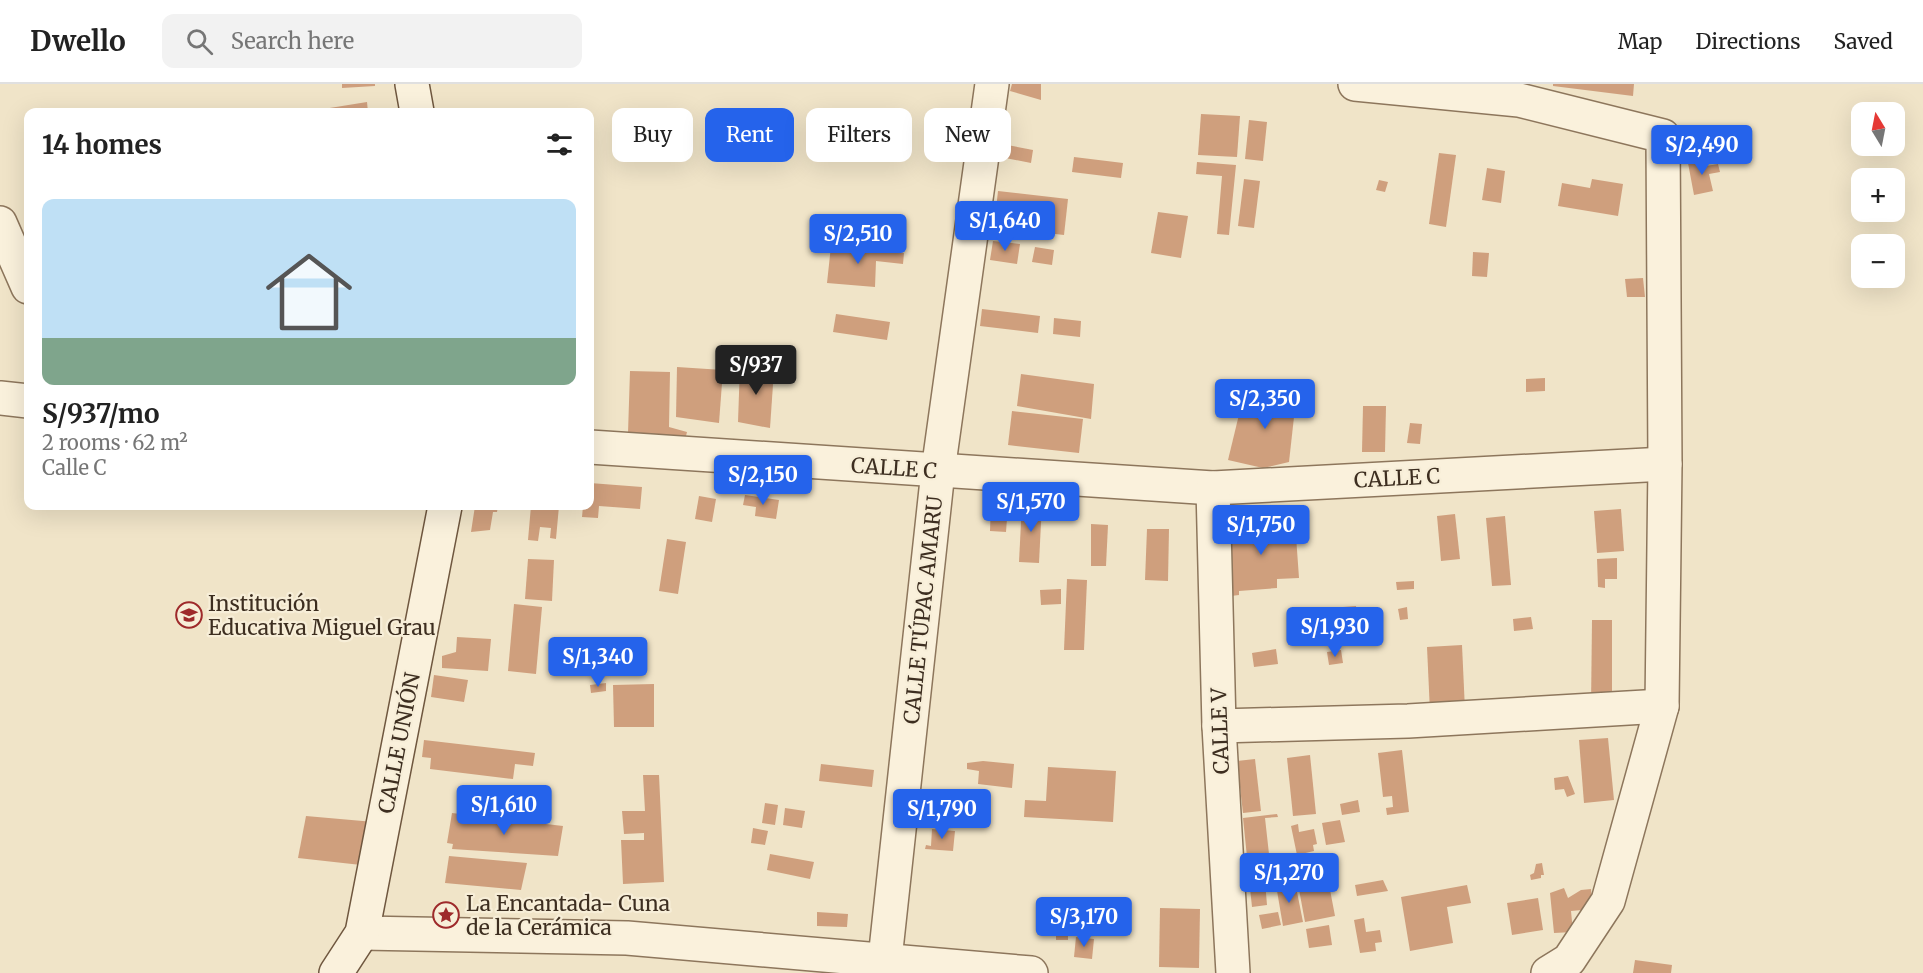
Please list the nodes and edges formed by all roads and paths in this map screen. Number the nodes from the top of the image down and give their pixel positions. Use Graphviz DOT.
graph roads {
  1 [pos="412,84"];
  2 [pos="992,84"];
  3 [pos="1355,84"];
  4 [pos="1520,92"];
  5 [pos="416,108"];
  6 [pos="0,223"];
  7 [pos="24,278"];
  8 [pos="0,398"];
  9 [pos="24,401"];
  10 [pos="594,447"];
  11 [pos="1665,464"];
  12 [pos="938,471"];
  13 [pos="1213,488"];
  14 [pos="444,510"];
  15 [pos="1662,706"];
  16 [pos="1219,726"];
  17 [pos="362,933"];
  18 [pos="885,959"];
  19 [pos="336,973"];
  20 [pos="1031,973"];
  21 [pos="1233,973"];
  22 [pos="1548,973"];
  1 -- 5 [label="street"];
  2 -- 12 [label="street, CALLE TÚPAC AMARU"];
  3 -- 4 [label="street"];
  4 -- 11 [label="street"];
  6 -- 7 [label="street"];
  8 -- 9 [label="street"];
  10 -- 12 [label="street, CALLE C"];
  11 -- 13 [label="street, CALLE C"];
  11 -- 15 [label="street"];
  12 -- 13 [label="street, CALLE C"];
  12 -- 18 [label="street, CALLE TÚPAC AMARU"];
  13 -- 16 [label="street, CALLE V"];
  14 -- 17 [label="street, CALLE UNIÓN"];
  15 -- 16 [label="street"];
  15 -- 22 [label="street"];
  16 -- 21 [label="street, CALLE V"];
  17 -- 18 [label="street"];
  17 -- 19 [label="street, CALLE UNIÓN"];
  18 -- 20 [label="street"];
}
